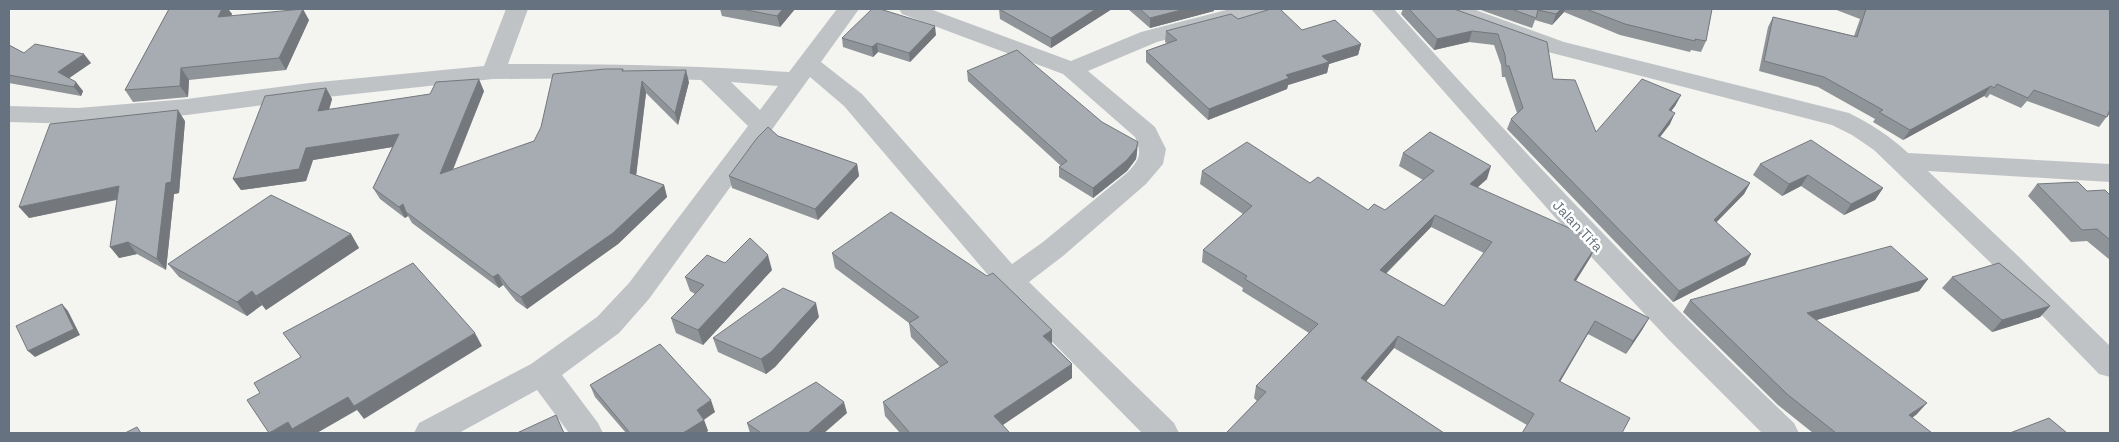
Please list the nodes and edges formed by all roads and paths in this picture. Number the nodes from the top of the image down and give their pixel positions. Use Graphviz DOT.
graph roads {
  1 [pos="518,9"];
  2 [pos="848,9"];
  3 [pos="910,9"];
  4 [pos="1255,9"];
  5 [pos="1382,9"];
  6 [pos="1449,9"];
  7 [pos="1071,70"];
  8 [pos="802,71"];
  9 [pos="493,72"];
  10 [pos="707,74"];
  11 [pos="9,114"];
  12 [pos="762,126"];
  13 [pos="1900,161"];
  14 [pos="2110,173"];
  15 [pos="1010,281"];
  16 [pos="2110,366"];
  17 [pos="542,373"];
  18 [pos="430,433"];
  19 [pos="587,433"];
  20 [pos="1163,433"];
  21 [pos="1783,433"];
  1 -- 9 [label="street"];
  2 -- 8 [label="street"];
  3 -- 7 [label="street"];
  4 -- 7 [label="street"];
  5 -- 21 [label="street, Jalan Tifa"];
  6 -- 13 [label="street"];
  7 -- 15 [label="street"];
  8 -- 10 [label="street"];
  8 -- 12 [label="street"];
  8 -- 15 [label="street"];
  9 -- 10 [label="street"];
  9 -- 11 [label="street"];
  10 -- 12 [label="street"];
  12 -- 17 [label="street"];
  13 -- 14 [label="street"];
  13 -- 16 [label="street"];
  15 -- 20 [label="street"];
  17 -- 18 [label="street"];
  17 -- 19 [label="street"];
}
